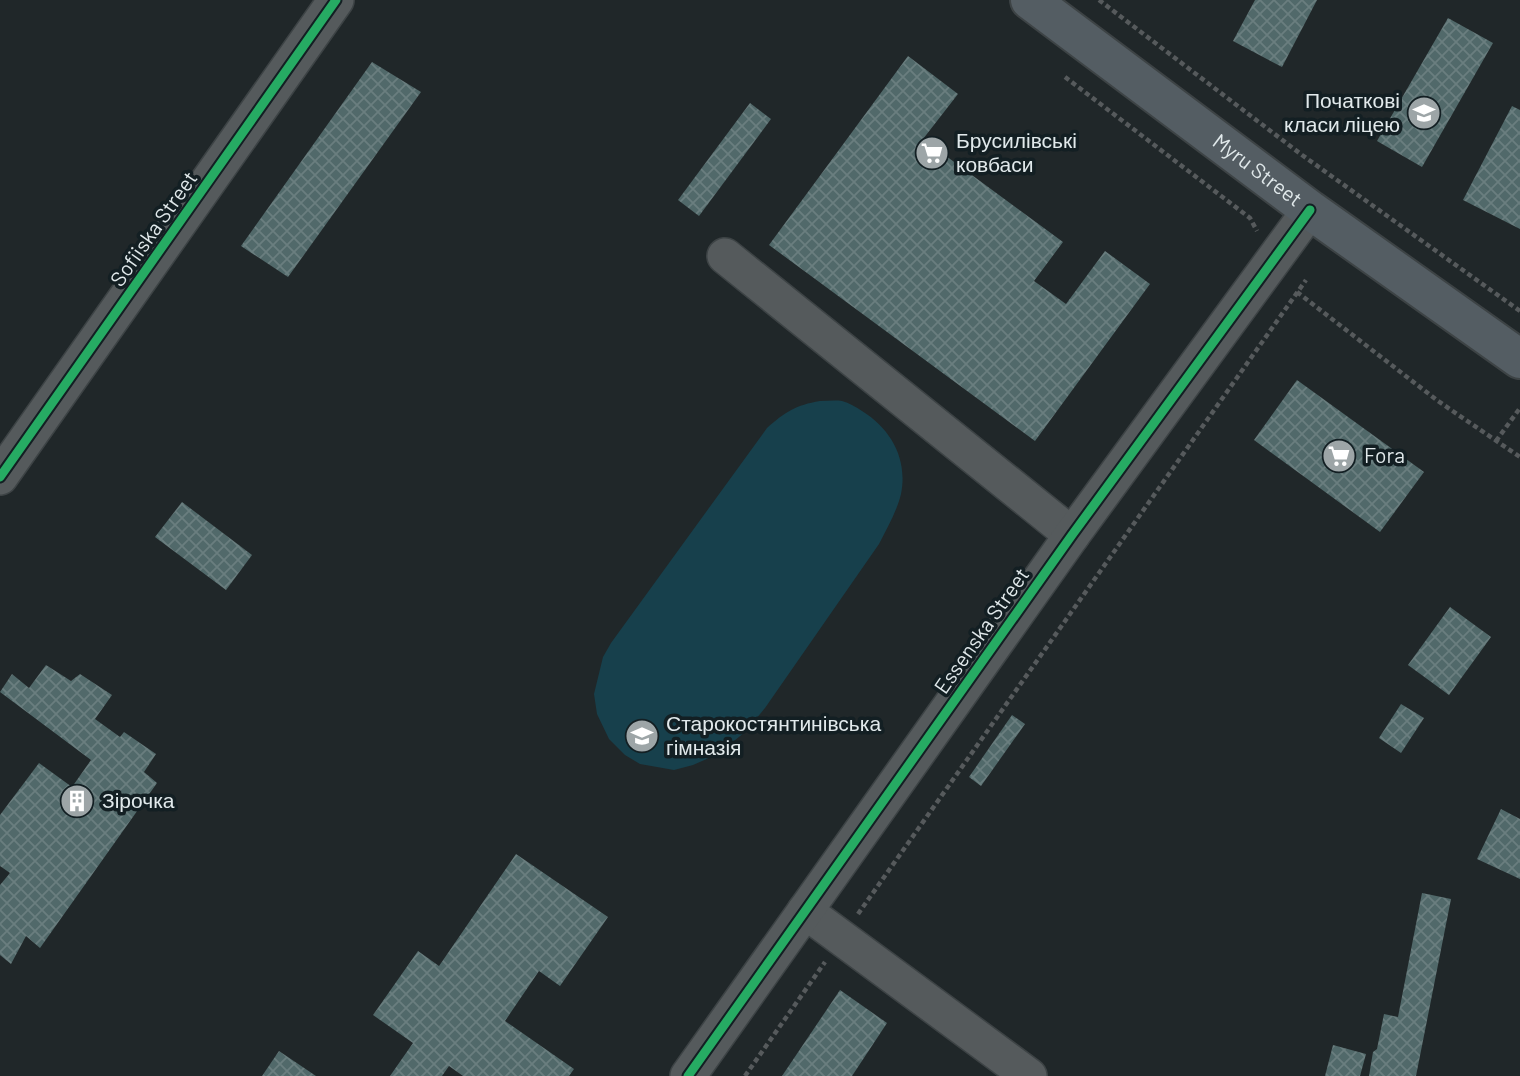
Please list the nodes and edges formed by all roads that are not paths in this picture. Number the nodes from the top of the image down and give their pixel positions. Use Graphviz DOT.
graph roads {
  1 [pos="336,0"];
  2 [pos="1030,0"];
  3 [pos="1310,210"];
  4 [pos="725,256"];
  5 [pos="1520,359"];
  6 [pos="0,478"];
  7 [pos="1072,535"];
  8 [pos="804,911"];
  9 [pos="688,1076"];
  10 [pos="1029,1076"];
  1 -- 6 [label="street, Sofiiska Street"];
  2 -- 3 [label="main road, Myru Street"];
  3 -- 5 [label="main road, Myru Street"];
  3 -- 7 [label="street, Essenska Street"];
  4 -- 7 [label="street"];
  7 -- 8 [label="street, Essenska Street"];
  8 -- 9 [label="street, Essenska Street"];
  8 -- 10 [label="street"];
}
